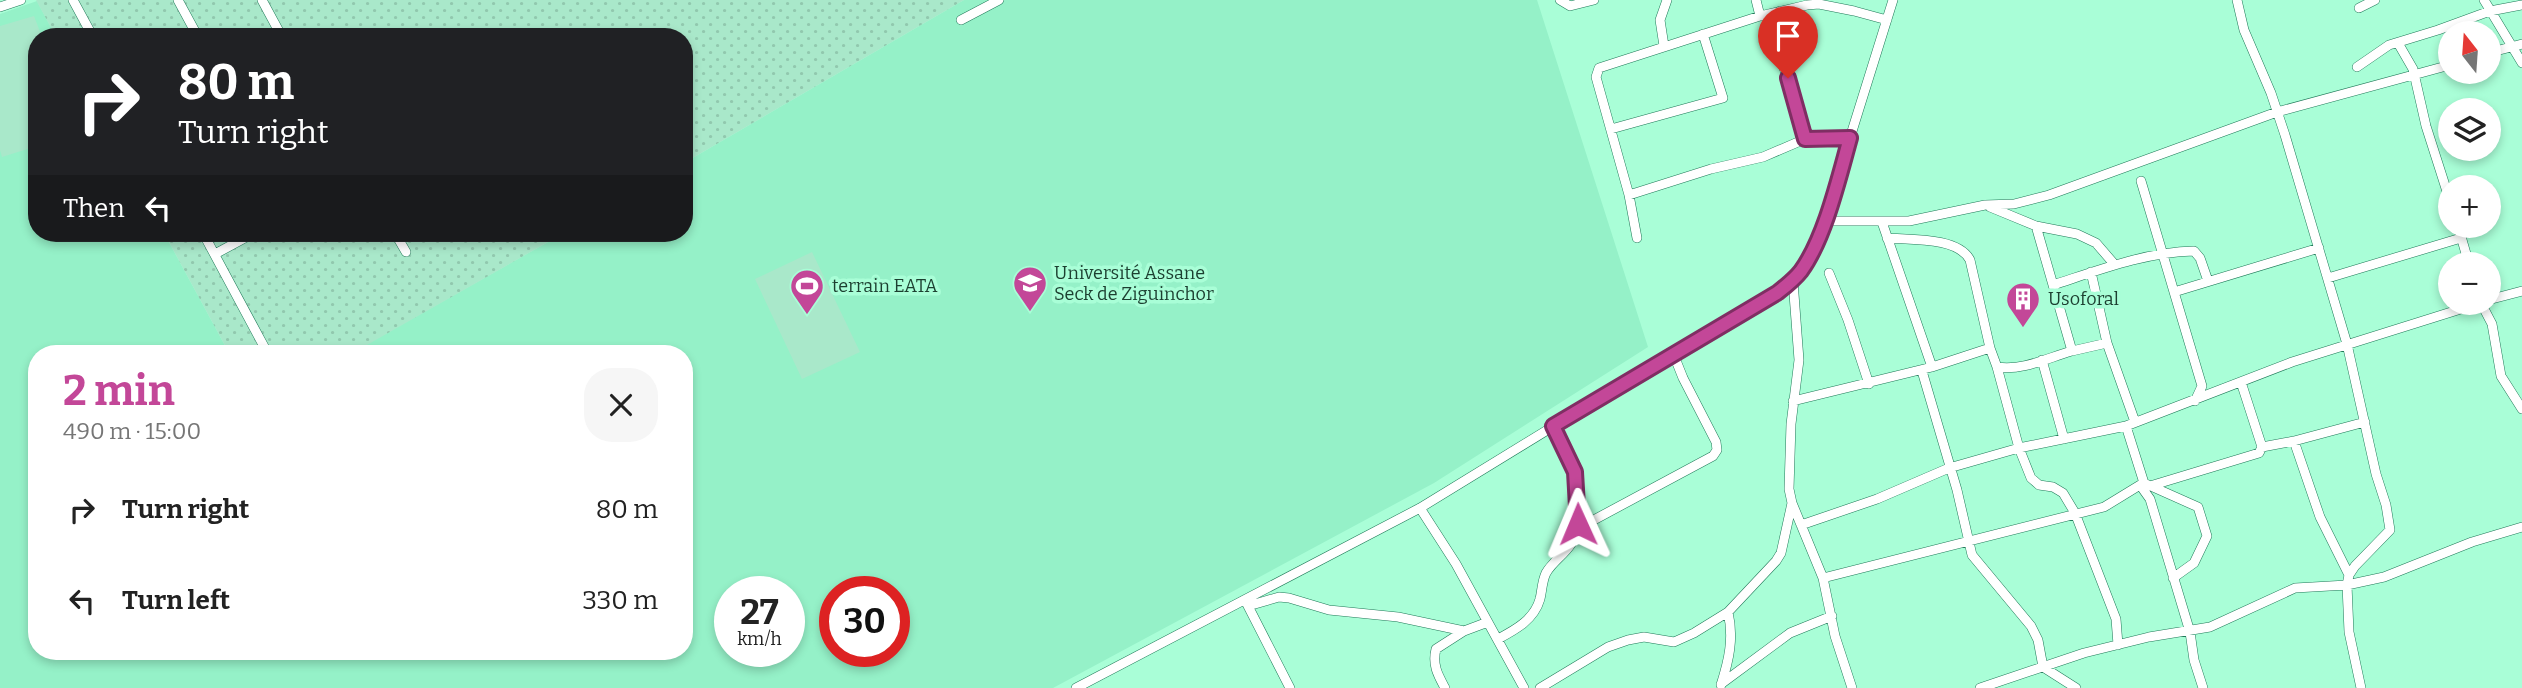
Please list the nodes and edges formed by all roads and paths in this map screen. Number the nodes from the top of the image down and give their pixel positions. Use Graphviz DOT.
graph roads {
  1 [pos="21,0"];
  2 [pos="73,0"];
  3 [pos="178,0"];
  4 [pos="262,0"];
  5 [pos="999,0"];
  6 [pos="1560,0"];
  7 [pos="1594,0"];
  8 [pos="1667,0"];
  9 [pos="1756,0"];
  10 [pos="1893,0"];
  11 [pos="2237,0"];
  12 [pos="2375,0"];
  13 [pos="2484,0"];
  14 [pos="2522,5"];
  15 [pos="0,7"];
  16 [pos="2358,8"];
  17 [pos="1780,10"];
  18 [pos="2490,11"];
  19 [pos="1760,16"];
  20 [pos="961,20"];
  21 [pos="1887,20"];
  22 [pos="88,28"];
  23 [pos="193,28"];
  24 [pos="277,28"];
  25 [pos="1703,34"];
  26 [pos="2398,43"];
  27 [pos="2518,45"];
  28 [pos="1664,46"];
  29 [pos="2501,50"];
  30 [pos="2522,63"];
  31 [pos="2357,67"];
  32 [pos="2438,68"];
  33 [pos="2414,75"];
  34 [pos="2277,112"];
  35 [pos="1611,129"];
  36 [pos="1850,138"];
  37 [pos="1805,139"];
  38 [pos="2442,175"];
  39 [pos="2141,181"];
  40 [pos="1629,195"];
  41 [pos="1985,205"];
  42 [pos="1824,221"];
  43 [pos="1882,222"];
  44 [pos="2036,226"];
  45 [pos="1637,238"];
  46 [pos="1887,238"];
  47 [pos="2461,238"];
  48 [pos="208,242"];
  49 [pos="237,242"];
  50 [pos="400,242"];
  51 [pos="2319,248"];
  52 [pos="406,252"];
  53 [pos="2465,252"];
  54 [pos="215,254"];
  55 [pos="2163,254"];
  56 [pos="2115,265"];
  57 [pos="2091,272"];
  58 [pos="1829,273"];
  59 [pos="2328,278"];
  60 [pos="1793,281"];
  61 [pos="2208,281"];
  62 [pos="2053,285"];
  63 [pos="2522,291"];
  64 [pos="2174,292"];
  65 [pos="2501,297"];
  66 [pos="2442,315"];
  67 [pos="2487,315"];
  68 [pos="2107,343"];
  69 [pos="2347,344"];
  70 [pos="263,345"];
  71 [pos="1990,348"];
  72 [pos="2072,351"];
  73 [pos="1673,353"];
  74 [pos="2042,360"];
  75 [pos="1932,367"];
  76 [pos="1997,367"];
  77 [pos="1922,371"];
  78 [pos="2241,382"];
  79 [pos="1869,384"];
  80 [pos="1793,401"];
  81 [pos="2195,401"];
  82 [pos="2522,409"];
  83 [pos="2365,422"];
  84 [pos="2131,424"];
  85 [pos="1553,426"];
  86 [pos="2064,439"];
  87 [pos="2294,441"];
  88 [pos="2262,447"];
  89 [pos="2019,448"];
  90 [pos="1949,468"];
  91 [pos="2150,486"];
  92 [pos="1792,503"];
  93 [pos="1420,508"];
  94 [pos="2075,513"];
  95 [pos="1801,525"];
  96 [pos="2522,527"];
  97 [pos="1577,529"];
  98 [pos="1968,542"];
  99 [pos="1823,578"];
  100 [pos="2173,578"];
  101 [pos="2348,580"];
  102 [pos="1246,603"];
  103 [pos="1728,612"];
  104 [pos="1832,616"];
  105 [pos="1488,622"];
  106 [pos="1464,631"];
  107 [pos="2190,632"];
  108 [pos="1498,639"];
  109 [pos="2118,645"];
  110 [pos="2043,667"];
  111 [pos="1095,684"];
  112 [pos="1721,686"];
  113 [pos="1076,688"];
  114 [pos="1290,688"];
  115 [pos="1445,688"];
  116 [pos="1524,688"];
  117 [pos="1539,688"];
  118 [pos="1852,688"];
  119 [pos="1980,688"];
  120 [pos="2076,688"];
  121 [pos="2203,688"];
  122 [pos="2361,688"];
  1 -- 15 [label="street"];
  2 -- 22 [label="street"];
  3 -- 23 [label="street"];
  4 -- 24 [label="street"];
  5 -- 20 [label="street"];
  6 -- 7 [label="street"];
  8 -- 28 [label="street"];
  9 -- 19 [label="street"];
  10 -- 21 [label="street"];
  11 -- 34 [label="street"];
  12 -- 16 [label="street"];
  13 -- 18 [label="street"];
  14 -- 18 [label="street"];
  17 -- 19 [label="street"];
  17 -- 21 [label="street"];
  17 -- 37 [label="street"];
  18 -- 26 [label="street"];
  18 -- 27 [label="street"];
  19 -- 25 [label="street"];
  21 -- 36 [label="street"];
  25 -- 28 [label="street"];
  25 -- 35 [label="street"];
  26 -- 31 [label="street"];
  26 -- 33 [label="street"];
  27 -- 29 [label="street"];
  27 -- 30 [label="street"];
  28 -- 35 [label="street"];
  32 -- 33 [label="street"];
  33 -- 34 [label="street"];
  33 -- 38 [label="street"];
  34 -- 41 [label="street"];
  34 -- 51 [label="street"];
  35 -- 40 [label="street"];
  36 -- 37 [label="street"];
  36 -- 42 [label="street"];
  37 -- 40 [label="street"];
  39 -- 55 [label="street"];
  40 -- 45 [label="street"];
  41 -- 43 [label="street"];
  41 -- 44 [label="street"];
  42 -- 43 [label="street"];
  42 -- 60 [label="street"];
  43 -- 46 [label="street"];
  44 -- 56 [label="street"];
  44 -- 62 [label="street"];
  46 -- 71 [label="street"];
  46 -- 75 [label="street"];
  47 -- 53 [label="street"];
  47 -- 59 [label="street"];
  48 -- 54 [label="street"];
  49 -- 54 [label="street"];
  50 -- 52 [label="street"];
  51 -- 59 [label="street"];
  51 -- 61 [label="street"];
  54 -- 70 [label="street"];
  55 -- 56 [label="street"];
  55 -- 61 [label="street"];
  55 -- 64 [label="street"];
  56 -- 57 [label="street"];
  57 -- 62 [label="street"];
  57 -- 68 [label="street"];
  58 -- 79 [label="street"];
  59 -- 69 [label="street"];
  60 -- 73 [label="street"];
  60 -- 80 [label="street"];
  61 -- 64 [label="street"];
  62 -- 72 [label="street"];
  63 -- 65 [label="street"];
  64 -- 81 [label="street"];
  66 -- 69 [label="street"];
  67 -- 82 [label="street"];
  68 -- 72 [label="street"];
  68 -- 84 [label="street"];
  69 -- 78 [label="street"];
  69 -- 83 [label="street"];
  71 -- 75 [label="street"];
  71 -- 76 [label="street"];
  72 -- 74 [label="street"];
  73 -- 85 [label="street"];
  73 -- 97 [label="street"];
  74 -- 76 [label="street"];
  74 -- 86 [label="street"];
  75 -- 77 [label="street"];
  76 -- 89 [label="street"];
  77 -- 79 [label="street"];
  77 -- 90 [label="street"];
  78 -- 81 [label="street"];
  78 -- 88 [label="street"];
  79 -- 80 [label="street"];
  80 -- 92 [label="street"];
  81 -- 84 [label="street"];
  83 -- 87 [label="street"];
  83 -- 101 [label="street"];
  84 -- 86 [label="street"];
  84 -- 91 [label="street"];
  85 -- 93 [label="street"];
  85 -- 97 [label="street"];
  86 -- 89 [label="street"];
  87 -- 88 [label="street"];
  87 -- 101 [label="street"];
  88 -- 91 [label="street"];
  89 -- 90 [label="street"];
  89 -- 94 [label="street"];
  90 -- 95 [label="street"];
  90 -- 98 [label="street"];
  91 -- 100 [label="street"];
  92 -- 95 [label="street"];
  92 -- 103 [label="street"];
  93 -- 102 [label="street"];
  93 -- 105 [label="street"];
  94 -- 98 [label="street"];
  94 -- 100 [label="street"];
  94 -- 109 [label="street"];
  95 -- 99 [label="street"];
  96 -- 101 [label="street"];
  97 -- 108 [label="street"];
  98 -- 99 [label="street"];
  98 -- 110 [label="street"];
  99 -- 104 [label="street"];
  100 -- 107 [label="street"];
  101 -- 107 [label="street"];
  101 -- 122 [label="street"];
  102 -- 106 [label="street"];
  102 -- 111 [label="street"];
  102 -- 114 [label="street"];
  103 -- 112 [label="street"];
  103 -- 117 [label="street"];
  104 -- 112 [label="street"];
  104 -- 118 [label="street"];
  105 -- 106 [label="street"];
  105 -- 108 [label="street"];
  106 -- 115 [label="street"];
  107 -- 109 [label="street"];
  107 -- 121 [label="street"];
  108 -- 116 [label="street"];
  109 -- 110 [label="street"];
  110 -- 119 [label="street"];
  110 -- 120 [label="street"];
  111 -- 113 [label="street"];
}
